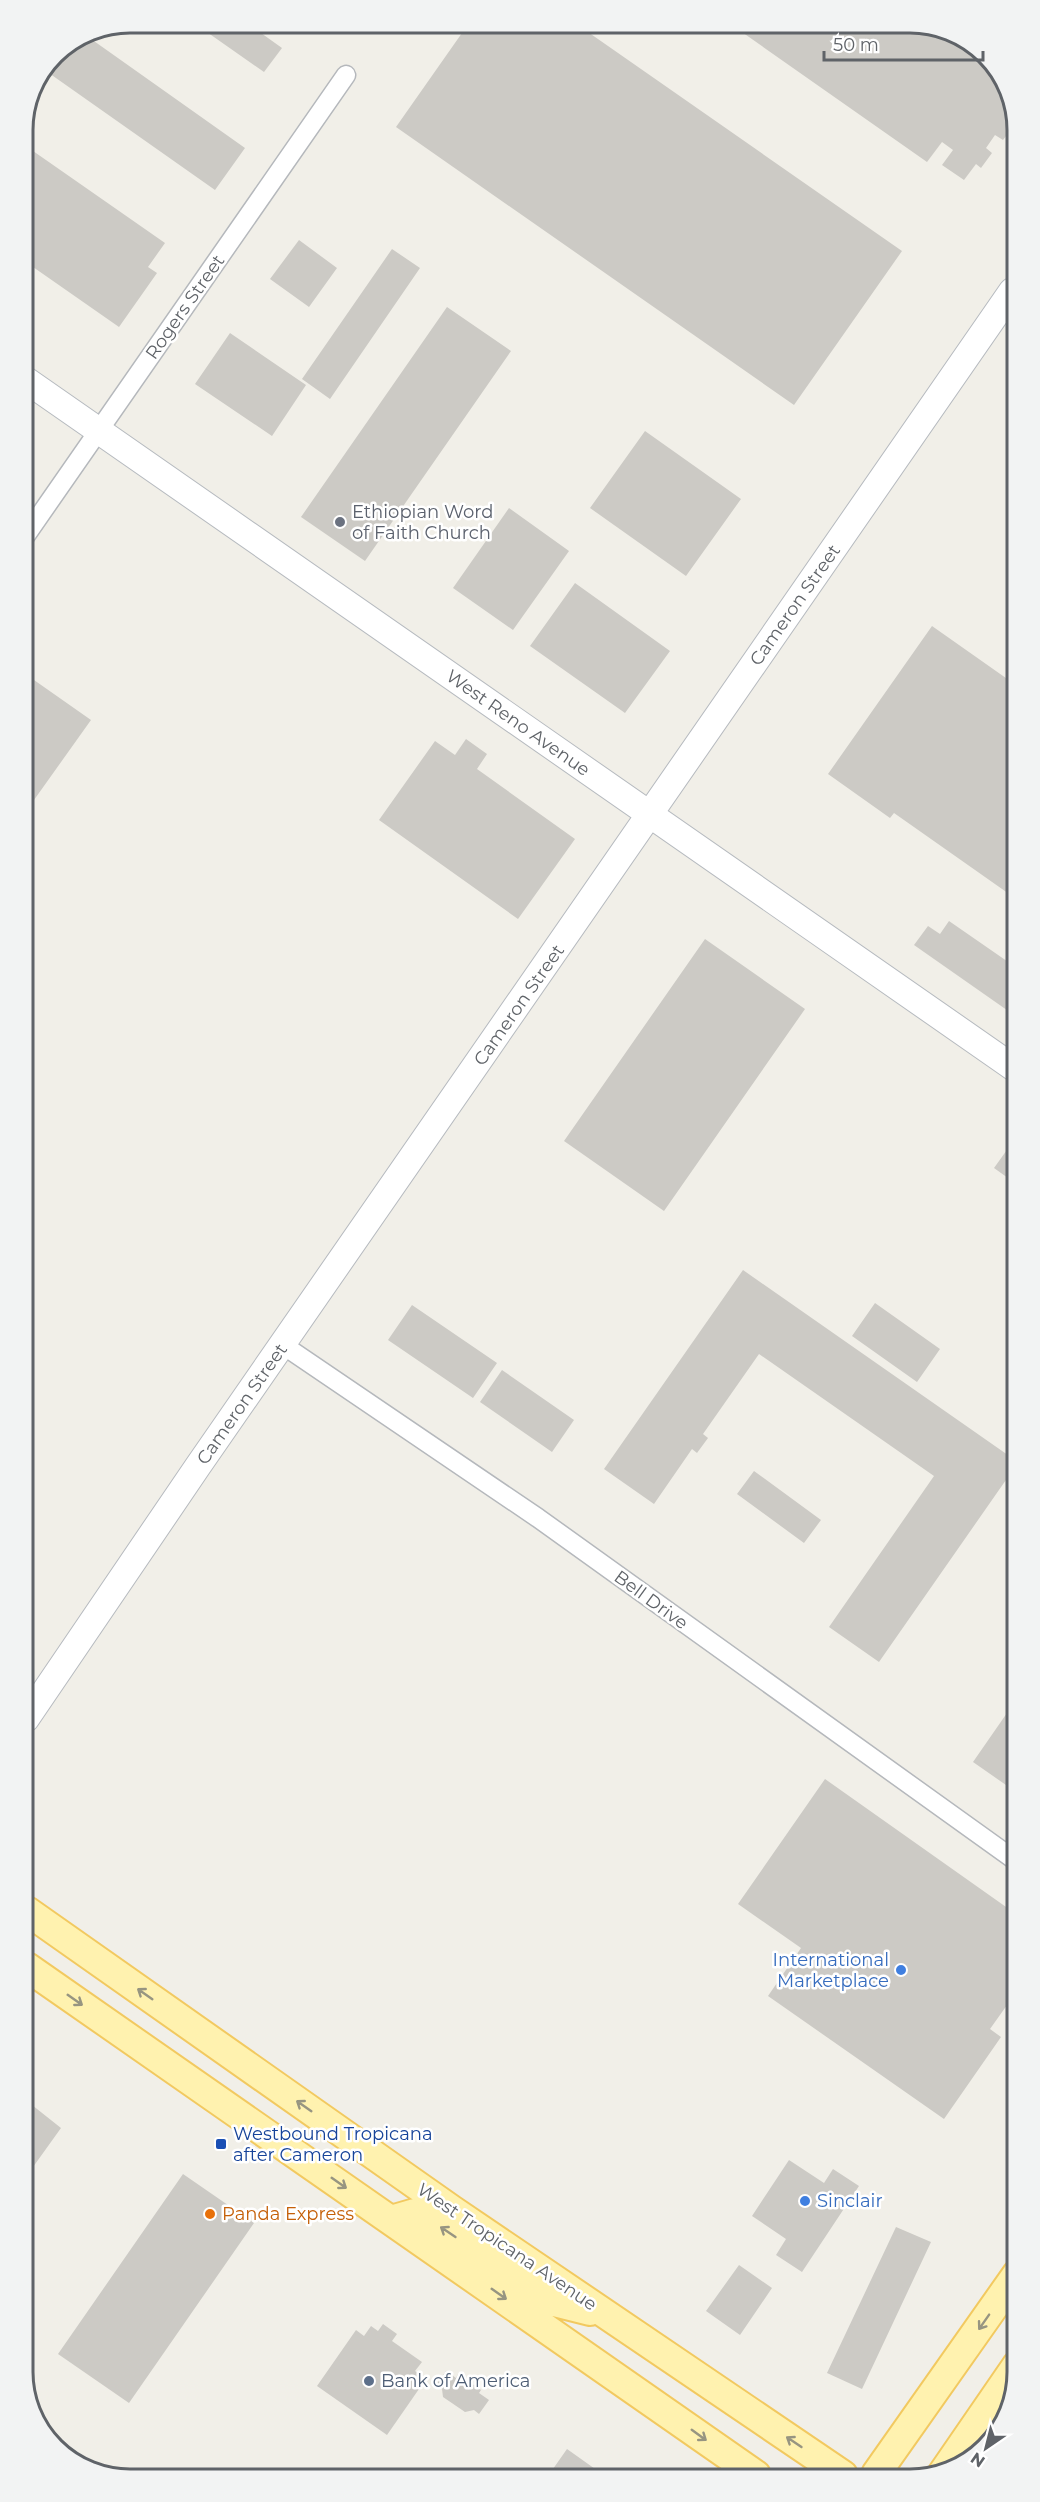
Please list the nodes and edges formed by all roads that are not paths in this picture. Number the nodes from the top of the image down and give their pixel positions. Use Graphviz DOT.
graph roads {
  1 [pos="346,75"];
  2 [pos="1007,298"];
  3 [pos="33,385"];
  4 [pos="99,431"];
  5 [pos="33,525"];
  6 [pos="649,814"];
  7 [pos="1007,1063"];
  8 [pos="283,1345"];
  9 [pos="33,1710"];
  10 [pos="1007,1855"];
  11 [pos="33,1915"];
  12 [pos="33,1970"];
  13 [pos="391,2220"];
  14 [pos="1007,2288"];
  15 [pos="609,2316"];
  16 [pos="1006,2381"];
  17 [pos="953,2459"];
  18 [pos="747,2469"];
  19 [pos="834,2469"];
  20 [pos="880,2469"];
  1 -- 4 [label="street, Rogers Street"];
  2 -- 6 [label="street, Cameron Street"];
  3 -- 4 [label="street, West Reno Avenue"];
  4 -- 5 [label="street, Rogers Street"];
  4 -- 6 [label="street, West Reno Avenue"];
  6 -- 7 [label="street, West Reno Avenue"];
  6 -- 8 [label="street, Cameron Street"];
  8 -- 9 [label="street, Cameron Street"];
  8 -- 10 [label="street, Bell Drive"];
  15 -- 11 [label="main road, West Tropicana Avenue, one-way"];
  12 -- 13 [label="main road, one-way"];
  15 -- 13 [label="main road, one-way"];
  13 -- 18 [label="main road, one-way"];
  14 -- 20 [label="main road, one-way"];
  19 -- 15 [label="main road, West Tropicana Avenue, one-way"];
  16 -- 17 [label="main road"];
}
